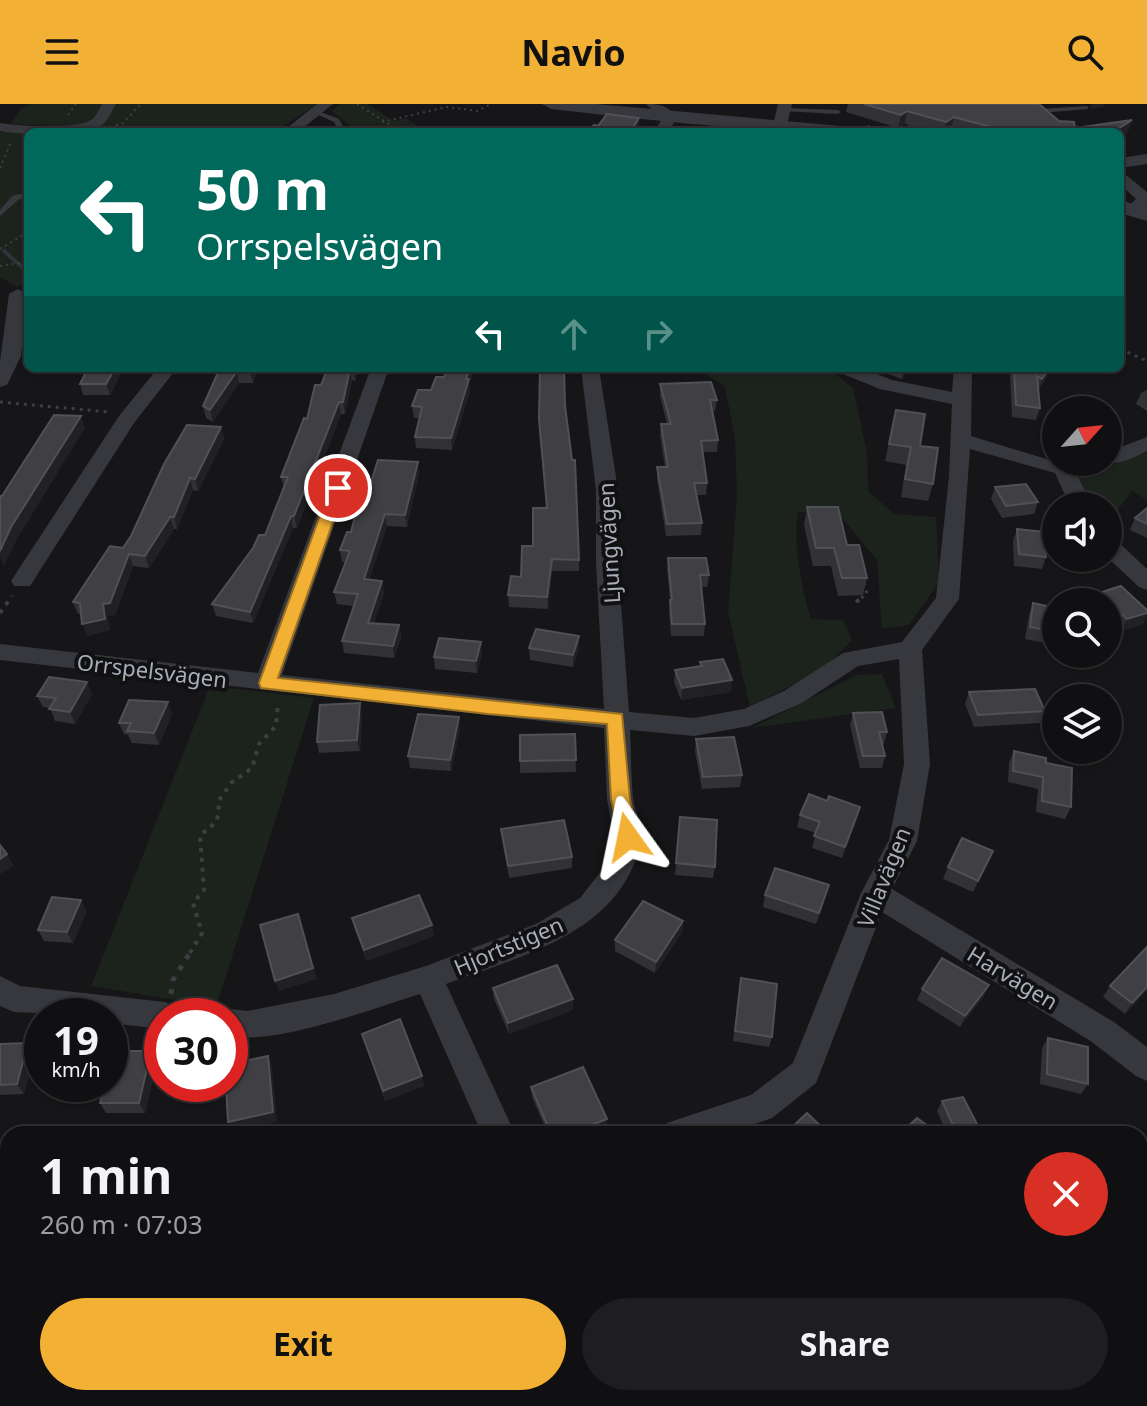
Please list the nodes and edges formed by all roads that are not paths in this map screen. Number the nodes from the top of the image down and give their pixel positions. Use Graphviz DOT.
graph roads {
  1 [pos="109,104"];
  2 [pos="551,104"];
  3 [pos="653,104"];
  4 [pos="321,108"];
  5 [pos="1086,108"];
  6 [pos="838,112"];
  7 [pos="783,113"];
  8 [pos="1051,116"];
  9 [pos="0,127"];
  10 [pos="87,128"];
  11 [pos="294,128"];
  12 [pos="342,128"];
  13 [pos="664,128"];
  14 [pos="837,128"];
  15 [pos="24,130"];
  16 [pos="1124,179"];
  17 [pos="24,195"];
  18 [pos="1133,210"];
  19 [pos="0,214"];
  20 [pos="23,290"];
  21 [pos="0,300"];
  22 [pos="165,372"];
  23 [pos="379,372"];
  24 [pos="591,372"];
  25 [pos="855,372"];
  26 [pos="963,372"];
  27 [pos="0,381"];
  28 [pos="962,400"];
  29 [pos="961,440"];
  30 [pos="1147,443"];
  31 [pos="1122,453"];
  32 [pos="1042,463"];
  33 [pos="1122,558"];
  34 [pos="22,581"];
  35 [pos="1147,582"];
  36 [pos="910,649"];
  37 [pos="0,652"];
  38 [pos="267,683"];
  39 [pos="615,718"];
  40 [pos="875,893"];
  41 [pos="428,978"];
  42 [pos="0,989"];
  43 [pos="144,1008"];
  44 [pos="248,1025"];
  45 [pos="1147,1066"];
  46 [pos="495,1126"];
  47 [pos="703,1126"];
  1 -- 10 [label="street"];
  2 -- 13 [label="street"];
  3 -- 13 [label="street"];
  4 -- 11 [label="street"];
  4 -- 12 [label="lane"];
  5 -- 8 [label="lane"];
  6 -- 7 [label="lane"];
  7 -- 13 [label="street"];
  7 -- 14 [label="street"];
  9 -- 15 [label="street"];
  16 -- 18 [label="street"];
  17 -- 19 [label="lane"];
  20 -- 21 [label="street"];
  20 -- 27 [label="street"];
  22 -- 34 [label="street"];
  23 -- 38 [label="street"];
  24 -- 39 [label="street, Ljungvägen"];
  25 -- 28 [label="street"];
  26 -- 28 [label="street"];
  28 -- 29 [label="street"];
  29 -- 32 [label="street"];
  29 -- 36 [label="street"];
  30 -- 31 [label="street"];
  33 -- 35 [label="street"];
  36 -- 39 [label="street, Orrspelsvägen"];
  36 -- 40 [label="street, Villavägen"];
  37 -- 38 [label="street, Orrspelsvägen"];
  38 -- 39 [label="street, Orrspelsvägen"];
  39 -- 41 [label="street, Hjortstigen"];
  40 -- 45 [label="street, Harvägen"];
  40 -- 47 [label="street, Villavägen"];
  41 -- 44 [label="street, Hjortstigen"];
  41 -- 46 [label="street"];
  42 -- 43 [label="street"];
}
